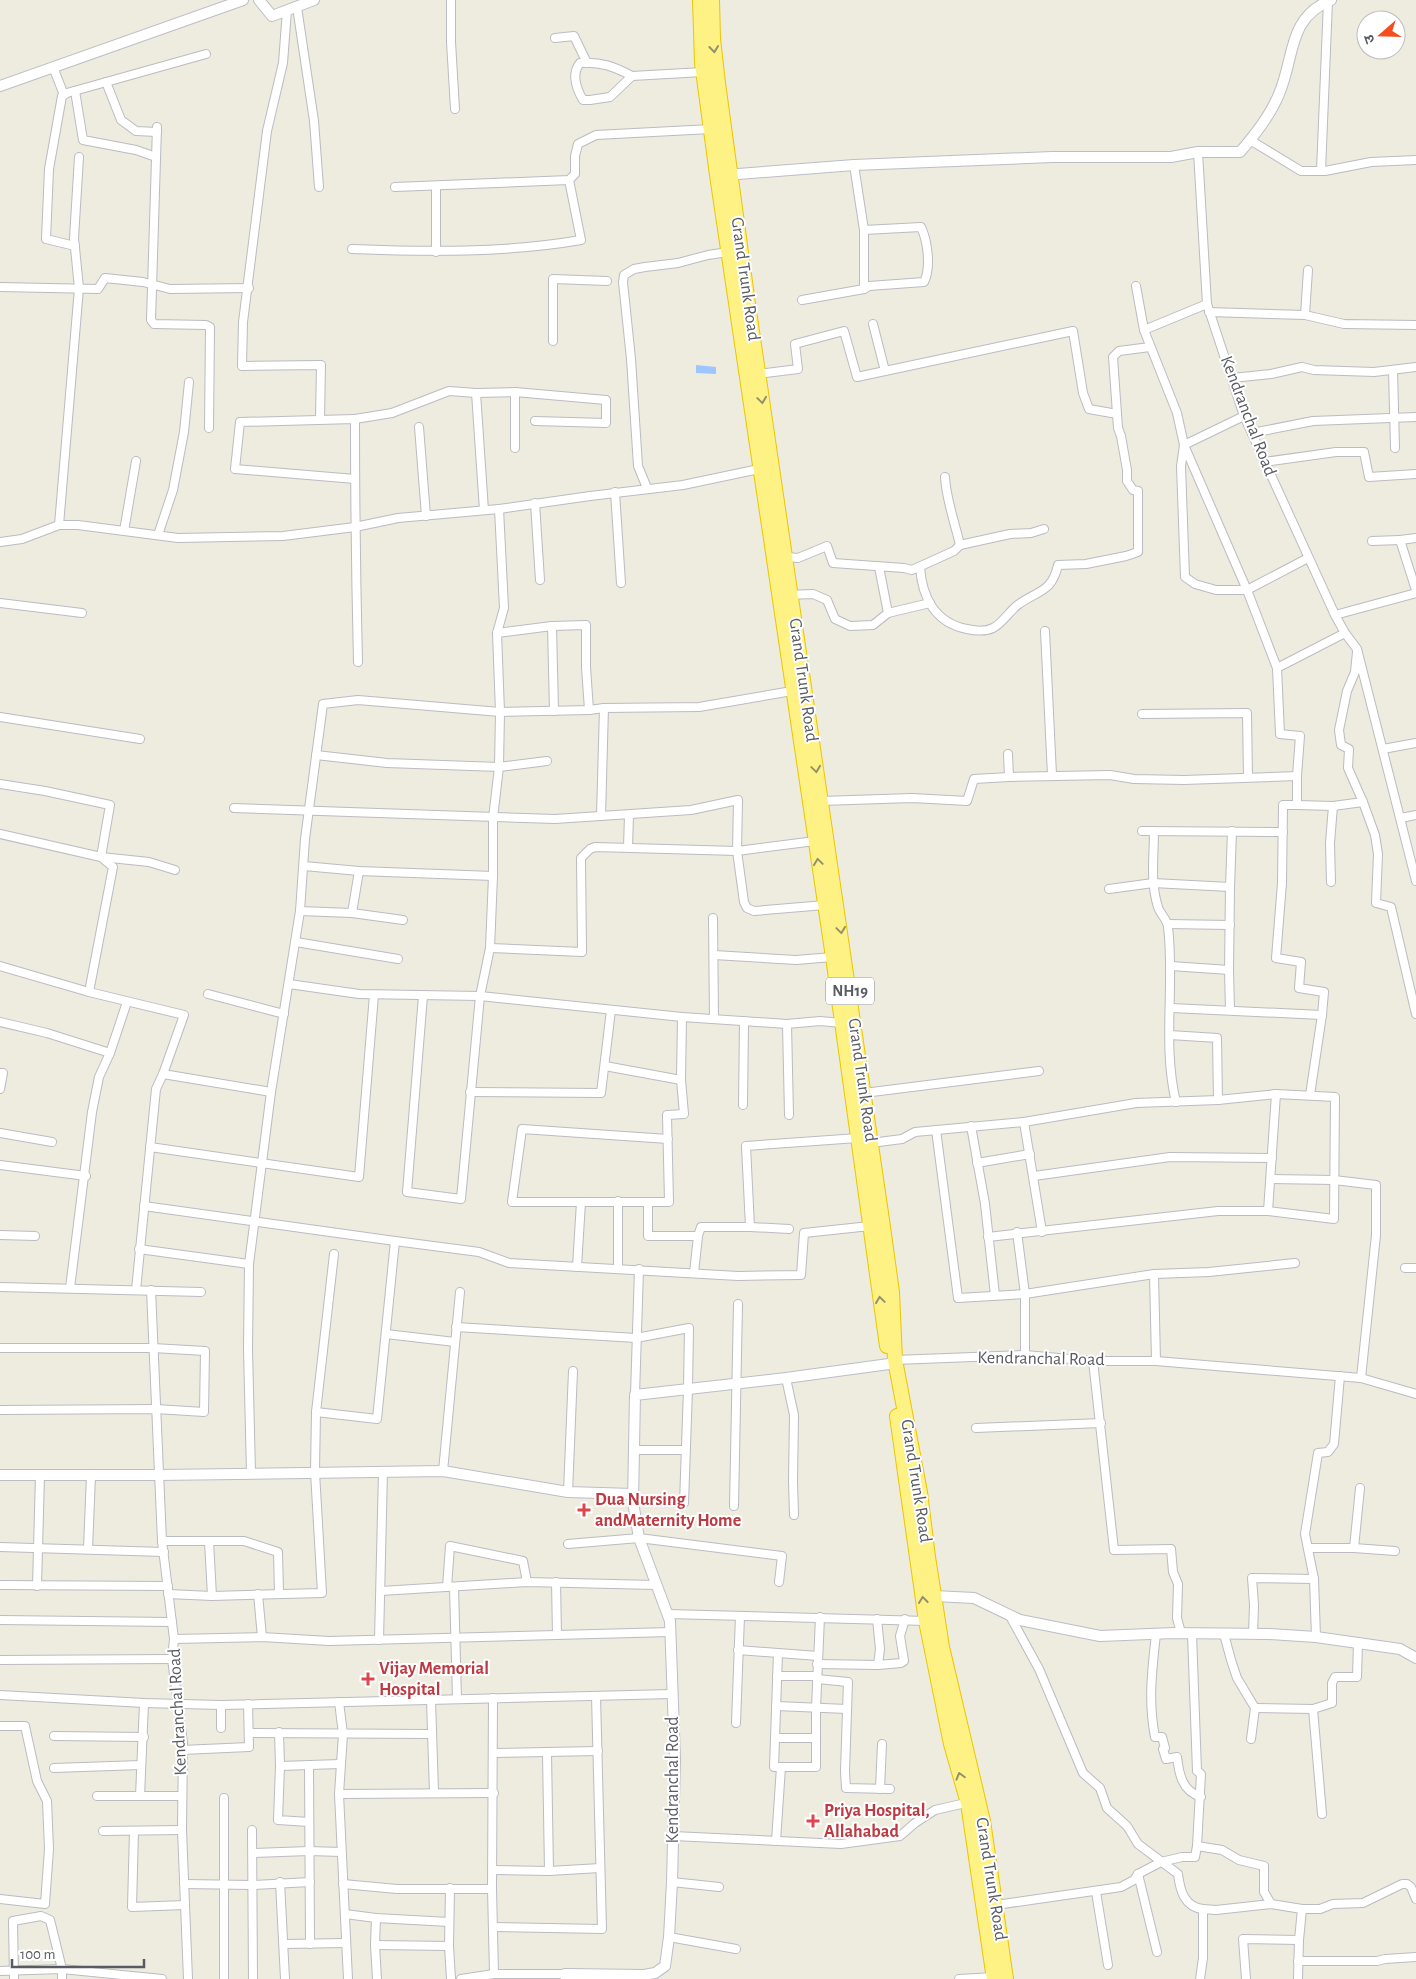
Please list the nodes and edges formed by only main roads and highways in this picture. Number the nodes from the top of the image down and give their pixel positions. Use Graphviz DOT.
graph roads {
  1 [pos="700,0"];
  2 [pos="712,0"];
  3 [pos="784,595"];
  4 [pos="864,1141"];
  5 [pos="892,1362"];
  6 [pos="973,1801"];
  7 [pos="998,1978"];
  1 -- 3 [label="highway, Grand Trunk Road / NH19"];
  2 -- 3 [label="highway, Grand Trunk Road / NH19, one-way"];
  4 -- 3 [label="highway, Grand Trunk Road / NH19, one-way"];
  3 -- 4 [label="highway, Grand Trunk Road / NH19, one-way"];
  5 -- 4 [label="highway, Grand Trunk Road / NH19, one-way"];
  4 -- 5 [label="highway, Grand Trunk Road / NH19"];
  5 -- 6 [label="highway, Grand Trunk Road / NH19"];
  6 -- 5 [label="highway, Grand Trunk Road / NH19, one-way"];
  6 -- 7 [label="highway, Grand Trunk Road / NH19"];
  6 -- 7 [label="highway, Grand Trunk Road / NH19"];
}
